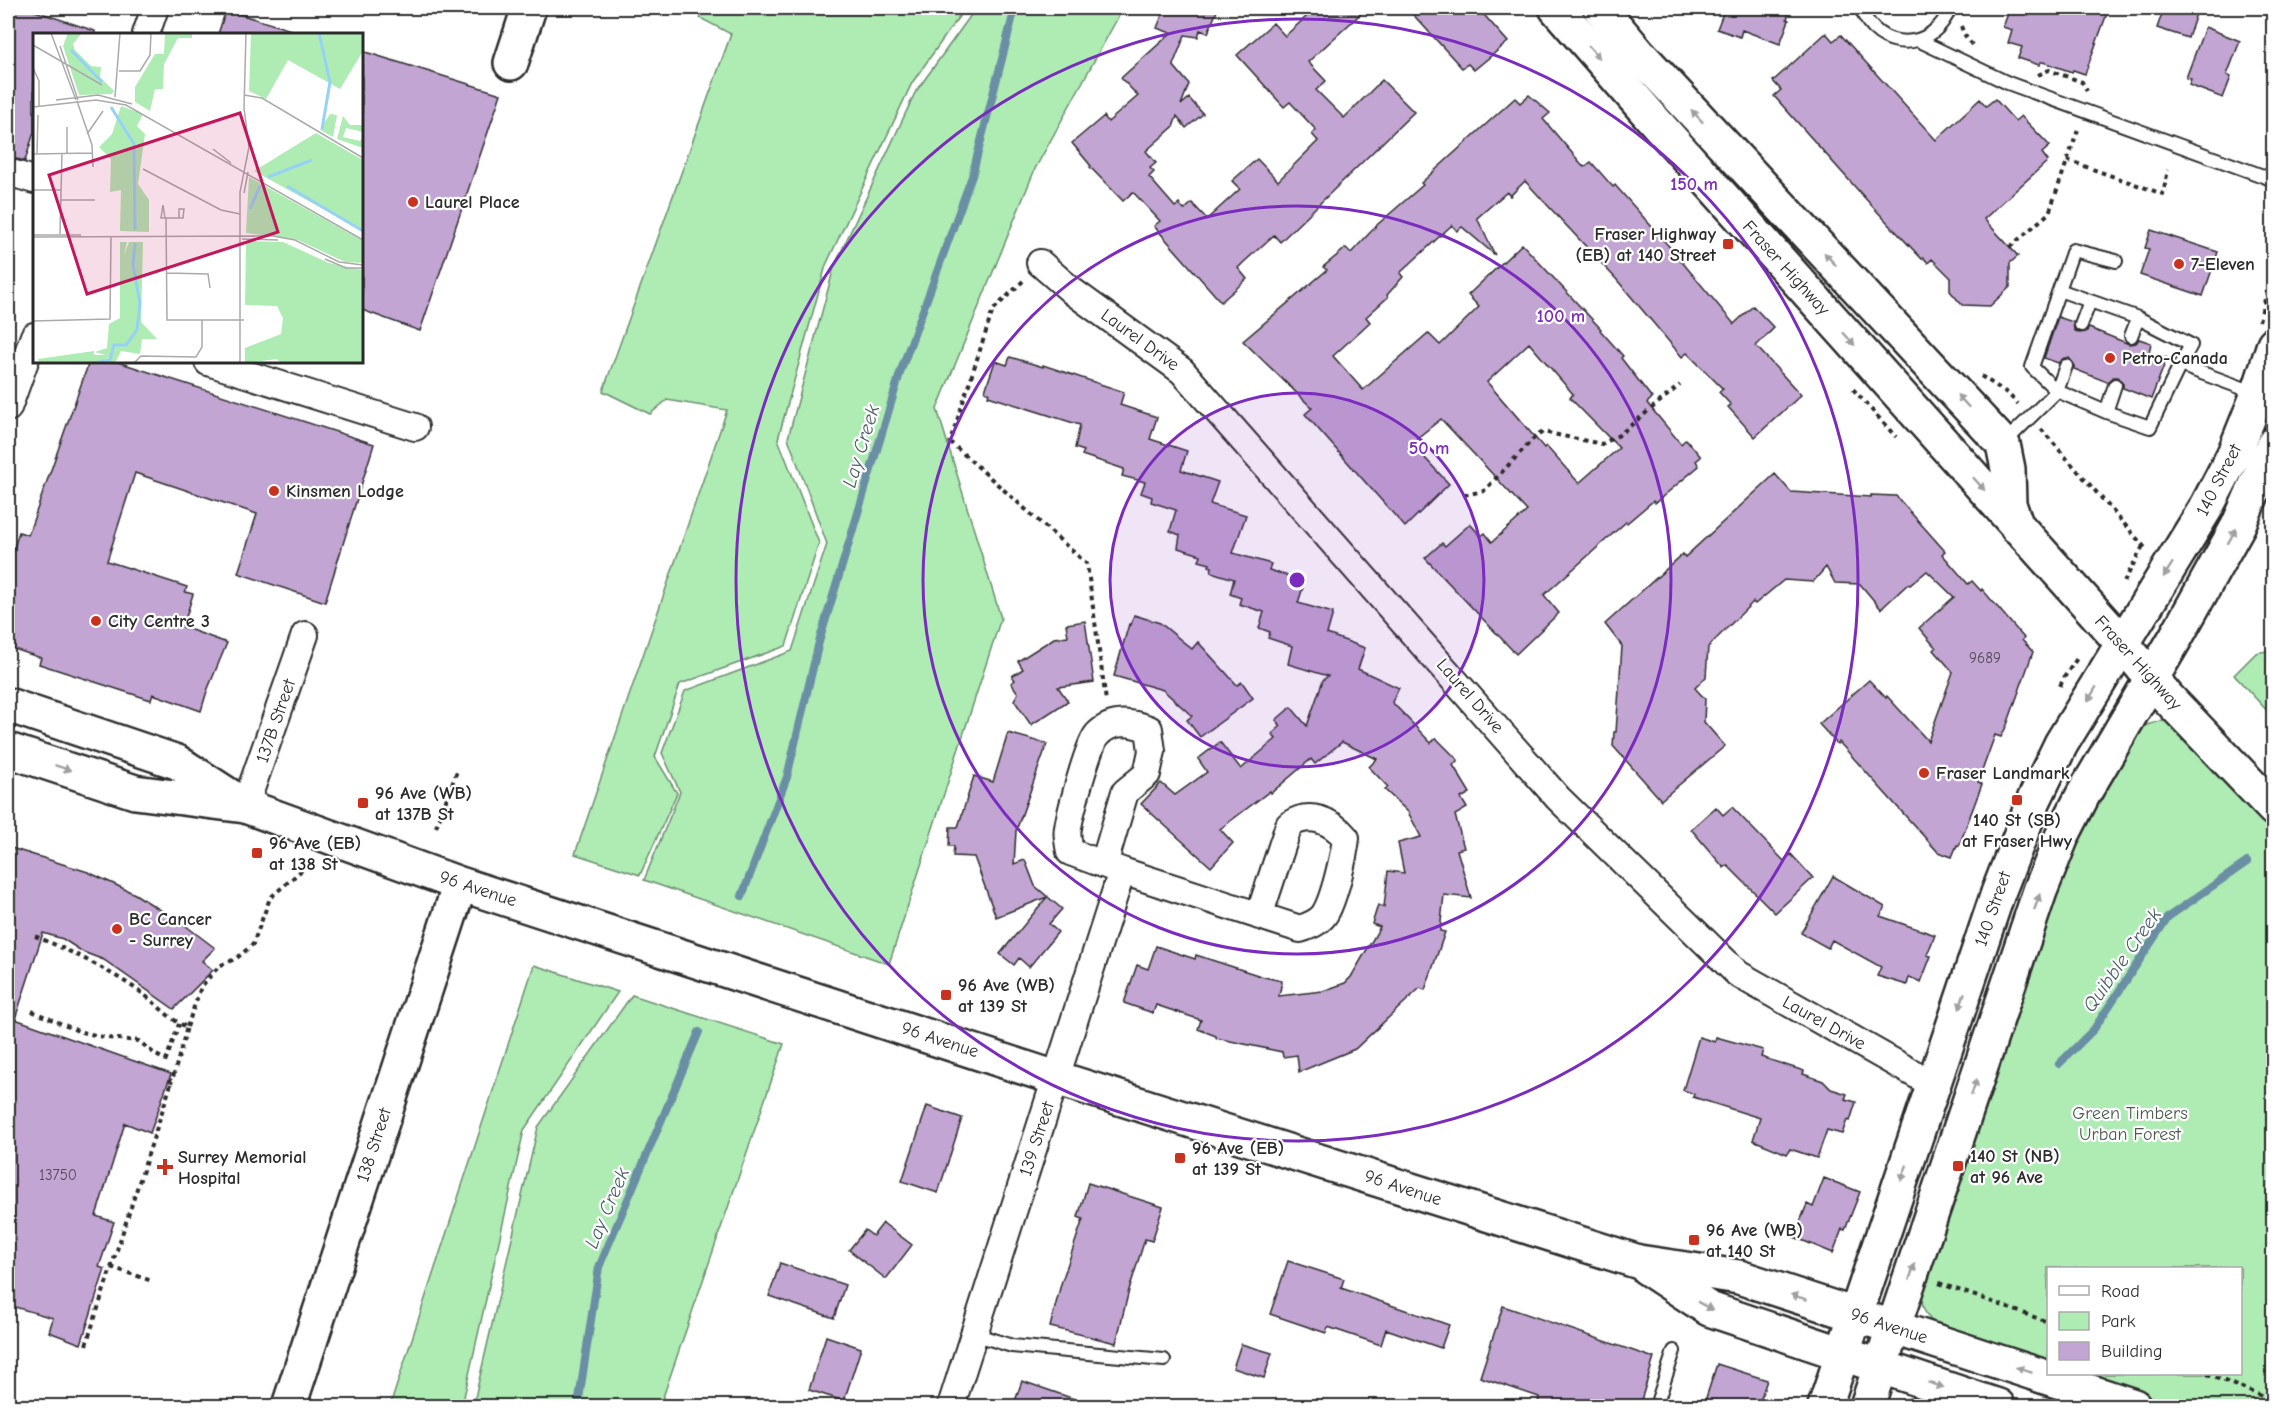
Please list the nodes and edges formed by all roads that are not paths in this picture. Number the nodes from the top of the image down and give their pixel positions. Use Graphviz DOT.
graph roads {
  1 [pos="155,8"];
  2 [pos="529,8"];
  3 [pos="1556,8"];
  4 [pos="1600,8"];
  5 [pos="1861,8"];
  6 [pos="1950,8"];
  7 [pos="146,33"];
  8 [pos="1918,40"];
  9 [pos="511,63"];
  10 [pos="8,172"];
  11 [pos="33,180"];
  12 [pos="2274,180"];
  13 [pos="2116,261"];
  14 [pos="1041,263"];
  15 [pos="2059,290"];
  16 [pos="2090,301"];
  17 [pos="2138,318"];
  18 [pos="2081,325"];
  19 [pos="2131,336"];
  20 [pos="33,339"];
  21 [pos="2274,344"];
  22 [pos="211,363"];
  23 [pos="2180,365"];
  24 [pos="2066,366"];
  25 [pos="2115,385"];
  26 [pos="2057,391"];
  27 [pos="2258,394"];
  28 [pos="8,408"];
  29 [pos="2106,412"];
  30 [pos="415,427"];
  31 [pos="2003,444"];
  32 [pos="2274,444"];
  33 [pos="2017,527"];
  34 [pos="305,635"];
  35 [pos="2123,644"];
  36 [pos="2152,678"];
  37 [pos="8,705"];
  38 [pos="8,728"];
  39 [pos="8,750"];
  40 [pos="177,762"];
  41 [pos="2270,804"];
  42 [pos="245,806"];
  43 [pos="1113,868"];
  44 [pos="460,884"];
  45 [pos="1259,916"];
  46 [pos="1056,1078"];
  47 [pos="1934,1085"];
  48 [pos="1639,1262"];
  49 [pos="1855,1314"];
  50 [pos="1893,1327"];
  51 [pos="974,1334"];
  52 [pos="1674,1351"];
  53 [pos="1842,1353"];
  54 [pos="1164,1360"];
  55 [pos="1880,1366"];
  56 [pos="289,1407"];
  57 [pos="951,1407"];
  58 [pos="1656,1407"];
  59 [pos="1825,1407"];
  60 [pos="1867,1407"];
  61 [pos="1998,1407"];
  62 [pos="2134,1407"];
  1 -- 7 [label="street"];
  2 -- 9 [label="main road"];
  3 -- 33 [label="main road, Fraser Highway, one-way"];
  31 -- 4 [label="main road, Fraser Highway, one-way"];
  5 -- 8 [label="lane"];
  6 -- 8 [label="lane"];
  8 -- 12 [label="lane"];
  10 -- 11 [label="street"];
  13 -- 15 [label="lane"];
  14 -- 47 [label="street, Laurel Drive"];
  15 -- 16 [label="lane"];
  15 -- 26 [label="lane"];
  16 -- 17 [label="lane"];
  16 -- 18 [label="lane"];
  17 -- 19 [label="lane"];
  17 -- 23 [label="lane"];
  20 -- 28 [label="street"];
  21 -- 27 [label="main road, 140 Street"];
  22 -- 30 [label="street"];
  23 -- 27 [label="lane"];
  23 -- 29 [label="lane"];
  24 -- 26 [label="lane"];
  25 -- 29 [label="lane"];
  26 -- 29 [label="lane"];
  26 -- 31 [label="lane"];
  27 -- 35 [label="main road, 140 Street, one-way"];
  31 -- 33 [label="main road, Fraser Highway"];
  36 -- 32 [label="main road, 140 Street, one-way"];
  33 -- 35 [label="main road, Fraser Highway"];
  34 -- 42 [label="street, 137B Street"];
  35 -- 36 [label="main road, Fraser Highway"];
  35 -- 47 [label="main road, 140 Street, one-way"];
  36 -- 41 [label="main road, Fraser Highway"];
  50 -- 36 [label="main road, 140 Street, one-way"];
  37 -- 40 [label="main road, 96 Avenue"];
  38 -- 40 [label="main road"];
  39 -- 42 [label="main road, 96 Avenue, one-way"];
  40 -- 42 [label="main road, 96 Avenue"];
  42 -- 44 [label="main road, 96 Avenue"];
  43 -- 43 [label="street, 139 Street"];
  43 -- 45 [label="street, 139 Street"];
  43 -- 46 [label="street, 139 Street"];
  44 -- 46 [label="main road, 96 Avenue"];
  44 -- 56 [label="main road, 138 Street"];
  46 -- 48 [label="main road, 96 Avenue"];
  46 -- 51 [label="street, 139 Street"];
  47 -- 49 [label="main road, 140 Street, one-way"];
  49 -- 48 [label="main road, 96 Avenue, one-way"];
  48 -- 53 [label="main road, 96 Avenue, one-way"];
  49 -- 50 [label="main road, 96 Avenue"];
  49 -- 53 [label="main road, 140 Street"];
  50 -- 55 [label="main road, 140 Street"];
  62 -- 50 [label="main road, 96 Avenue, one-way"];
  51 -- 54 [label="lane"];
  51 -- 57 [label="street, 139 Street"];
  52 -- 58 [label="lane"];
  53 -- 55 [label="main road, 96 Avenue"];
  53 -- 59 [label="main road, 140 Street"];
  55 -- 60 [label="main road, 140 Street"];
  55 -- 61 [label="main road, 96 Avenue, one-way"];
}
